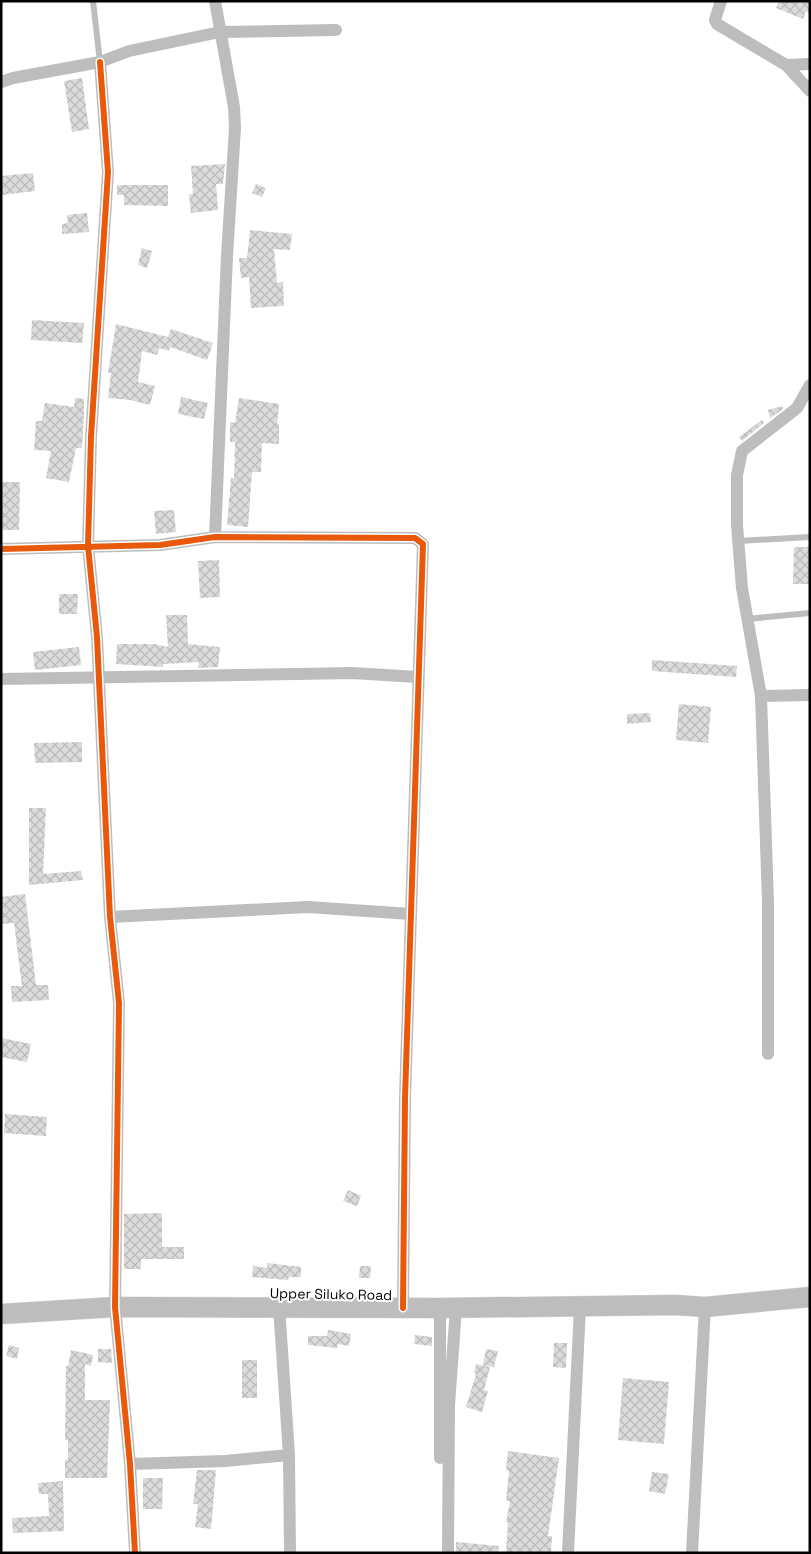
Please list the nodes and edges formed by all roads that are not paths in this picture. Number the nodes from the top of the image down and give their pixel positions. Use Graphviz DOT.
graph roads {
  1 [pos="93,1"];
  2 [pos="215,1"];
  3 [pos="721,1"];
  4 [pos="336,30"];
  5 [pos="220,32"];
  6 [pos="100,62"];
  7 [pos="810,64"];
  8 [pos="786,65"];
  9 [pos="1,82"];
  10 [pos="810,91"];
  11 [pos="810,385"];
  12 [pos="214,537"];
  13 [pos="810,537"];
  14 [pos="738,541"];
  15 [pos="88,546"];
  16 [pos="1,549"];
  17 [pos="810,613"];
  18 [pos="746,619"];
  19 [pos="98,677"];
  20 [pos="418,677"];
  21 [pos="1,679"];
  22 [pos="810,695"];
  23 [pos="761,696"];
  24 [pos="411,914"];
  25 [pos="110,917"];
  26 [pos="768,1054"];
  27 [pos="810,1297"];
  28 [pos="279,1306"];
  29 [pos="115,1307"];
  30 [pos="580,1307"];
  31 [pos="705,1307"];
  32 [pos="403,1308"];
  33 [pos="448,1308"];
  34 [pos="1,1314"];
  35 [pos="289,1455"];
  36 [pos="130,1464"];
  37 [pos="135,1553"];
  38 [pos="290,1553"];
  39 [pos="440,1553"];
  40 [pos="448,1553"];
  41 [pos="568,1553"];
  42 [pos="692,1553"];
  1 -- 6 [label="lane"];
  2 -- 5 [label="street"];
  3 -- 8 [label="street"];
  4 -- 5 [label="street"];
  5 -- 6 [label="street"];
  5 -- 12 [label="street"];
  6 -- 9 [label="street"];
  6 -- 15 [label="street"];
  7 -- 8 [label="street"];
  8 -- 10 [label="street"];
  11 -- 14 [label="street"];
  12 -- 15 [label="street"];
  12 -- 20 [label="street"];
  13 -- 14 [label="lane"];
  14 -- 18 [label="street"];
  15 -- 16 [label="street"];
  15 -- 19 [label="street"];
  17 -- 18 [label="lane"];
  18 -- 23 [label="street"];
  19 -- 20 [label="street"];
  19 -- 21 [label="street"];
  19 -- 25 [label="street"];
  20 -- 24 [label="street"];
  22 -- 23 [label="street"];
  23 -- 26 [label="street"];
  24 -- 25 [label="street"];
  24 -- 32 [label="street"];
  25 -- 29 [label="street"];
  27 -- 31 [label="main road, Upper Siluko Road"];
  28 -- 29 [label="main road, Upper Siluko Road"];
  28 -- 32 [label="main road, Upper Siluko Road"];
  28 -- 35 [label="street"];
  29 -- 34 [label="main road, Upper Siluko Road"];
  29 -- 36 [label="street"];
  30 -- 31 [label="main road, Upper Siluko Road"];
  30 -- 33 [label="main road, Upper Siluko Road"];
  30 -- 41 [label="street"];
  31 -- 42 [label="street"];
  32 -- 33 [label="main road, Upper Siluko Road"];
  33 -- 39 [label="street"];
  33 -- 40 [label="street"];
  35 -- 36 [label="street"];
  35 -- 38 [label="street"];
  36 -- 37 [label="street"];
}
